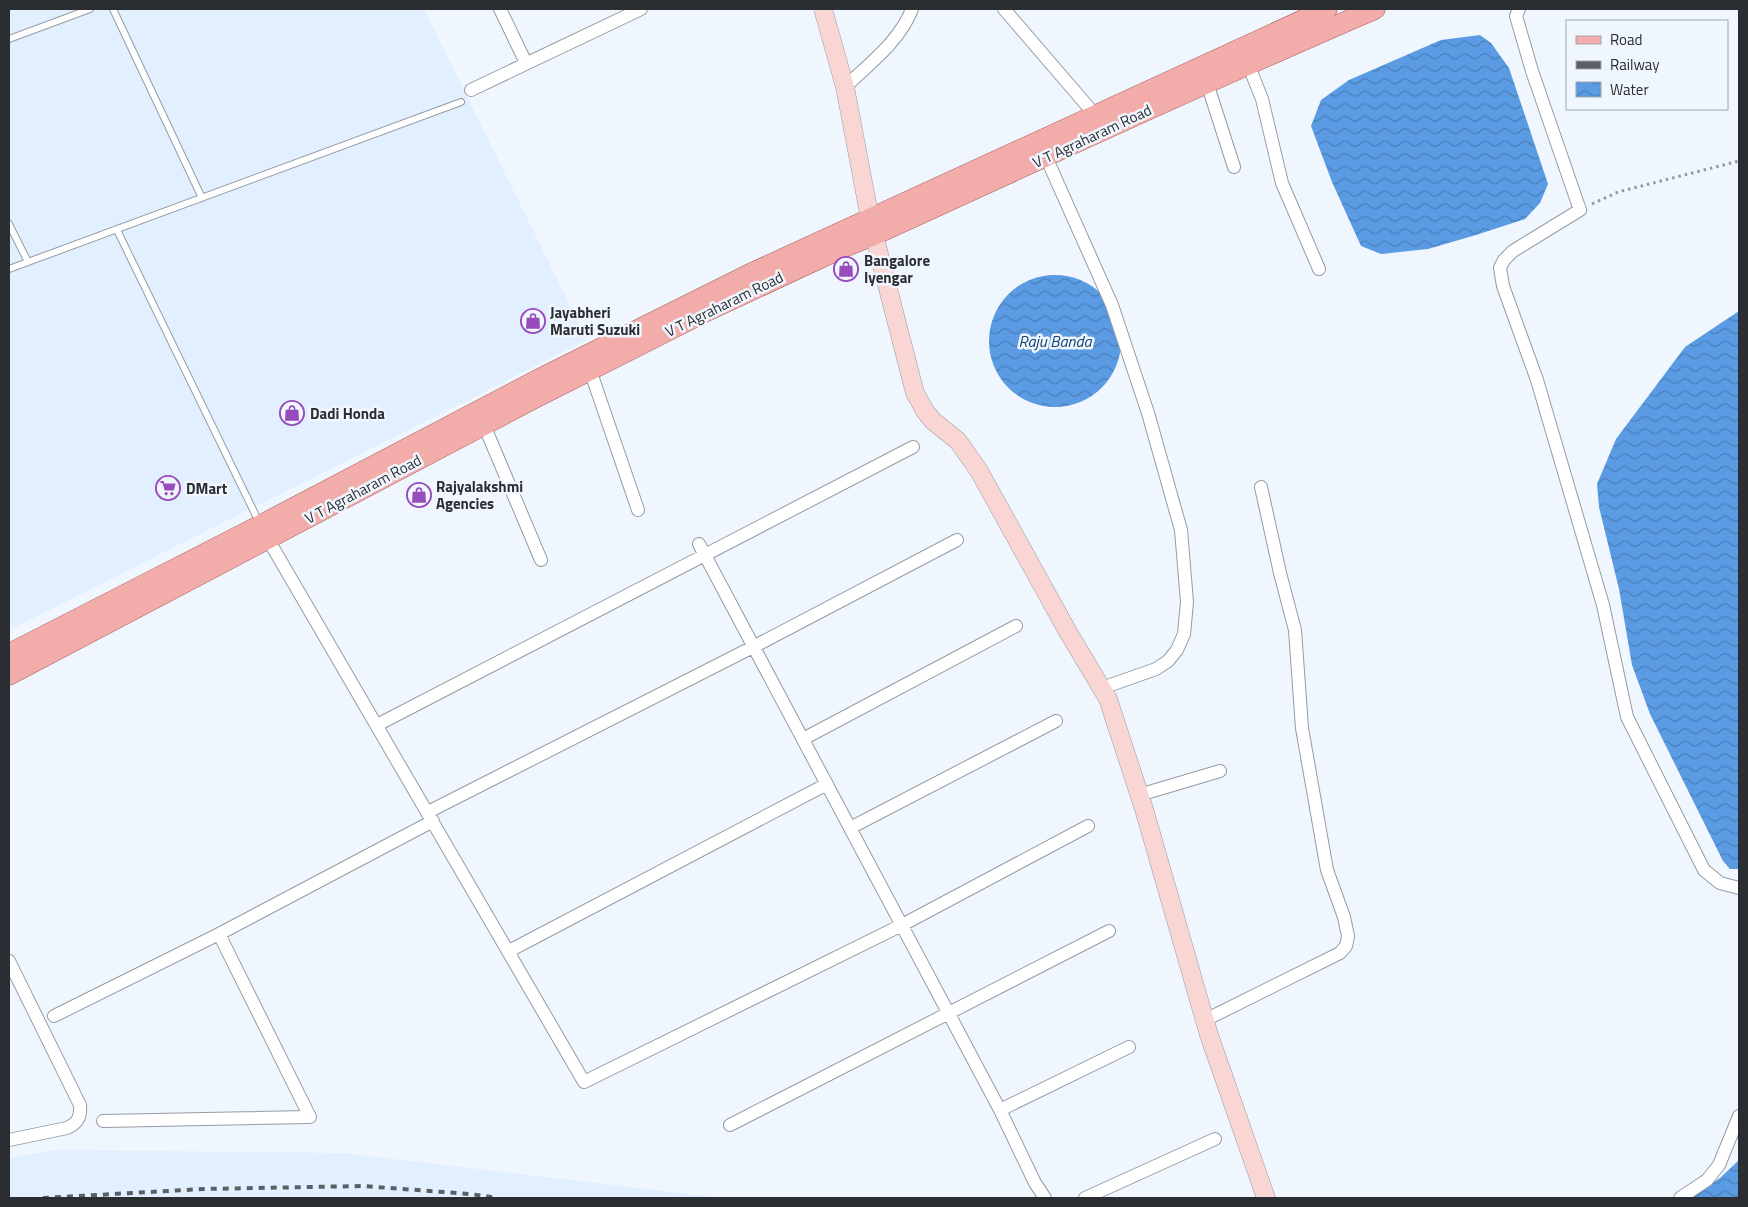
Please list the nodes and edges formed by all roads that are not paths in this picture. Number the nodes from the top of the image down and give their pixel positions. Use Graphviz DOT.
graph roads {
  1 [pos="90,9"];
  2 [pos="113,9"];
  3 [pos="500,9"];
  4 [pos="641,9"];
  5 [pos="823,9"];
  6 [pos="912,9"];
  7 [pos="1004,9"];
  8 [pos="1327,9"];
  9 [pos="1376,9"];
  10 [pos="1519,9"];
  11 [pos="1301,14"];
  12 [pos="9,39"];
  13 [pos="526,63"];
  14 [pos="1248,64"];
  15 [pos="1207,83"];
  16 [pos="845,88"];
  17 [pos="471,90"];
  18 [pos="462,102"];
  19 [pos="1096,116"];
  20 [pos="1046,157"];
  21 [pos="1234,167"];
  22 [pos="202,198"];
  23 [pos="9,224"];
  24 [pos="872,227"];
  25 [pos="117,230"];
  26 [pos="28,262"];
  27 [pos="9,269"];
  28 [pos="1319,269"];
  29 [pos="590,370"];
  30 [pos="484,425"];
  31 [pos="914,447"];
  32 [pos="1261,487"];
  33 [pos="638,510"];
  34 [pos="264,532"];
  35 [pos="957,540"];
  36 [pos="702,550"];
  37 [pos="541,560"];
  38 [pos="1016,626"];
  39 [pos="753,647"];
  40 [pos="9,654"];
  41 [pos="9,675"];
  42 [pos="1102,688"];
  43 [pos="1056,721"];
  44 [pos="377,725"];
  45 [pos="802,739"];
  46 [pos="1220,770"];
  47 [pos="827,784"];
  48 [pos="1139,795"];
  49 [pos="430,816"];
  50 [pos="1088,826"];
  51 [pos="850,828"];
  52 [pos="1739,888"];
  53 [pos="902,925"];
  54 [pos="1109,931"];
  55 [pos="219,934"];
  56 [pos="509,951"];
  57 [pos="9,961"];
  58 [pos="14,985"];
  59 [pos="949,1013"];
  60 [pos="54,1016"];
  61 [pos="1205,1020"];
  62 [pos="1129,1047"];
  63 [pos="1000,1110"];
  64 [pos="1739,1116"];
  65 [pos="103,1121"];
  66 [pos="730,1125"];
  67 [pos="1215,1139"];
  68 [pos="9,1140"];
  69 [pos="1045,1198"];
  70 [pos="1085,1198"];
  71 [pos="1266,1198"];
  72 [pos="1680,1198"];
  1 -- 12 [label="lane"];
  2 -- 22 [label="lane"];
  3 -- 13 [label="street"];
  4 -- 13 [label="street"];
  5 -- 16 [label="street"];
  6 -- 16 [label="street"];
  7 -- 19 [label="street"];
  8 -- 11 [label="main road"];
  9 -- 14 [label="main road, V T Agraharam Road"];
  10 -- 52 [label="street"];
  11 -- 19 [label="main road"];
  13 -- 17 [label="street"];
  14 -- 15 [label="main road, V T Agraharam Road"];
  14 -- 28 [label="street"];
  15 -- 20 [label="main road, V T Agraharam Road"];
  15 -- 21 [label="street"];
  16 -- 24 [label="street"];
  18 -- 22 [label="lane"];
  19 -- 24 [label="main road"];
  20 -- 24 [label="main road, V T Agraharam Road"];
  20 -- 42 [label="street"];
  22 -- 25 [label="lane"];
  23 -- 26 [label="lane"];
  24 -- 29 [label="main road, V T Agraharam Road"];
  24 -- 34 [label="main road, V T Agraharam Road"];
  24 -- 42 [label="street"];
  25 -- 26 [label="lane"];
  25 -- 34 [label="lane"];
  26 -- 27 [label="lane"];
  29 -- 30 [label="main road, V T Agraharam Road"];
  29 -- 33 [label="street"];
  30 -- 34 [label="main road, V T Agraharam Road"];
  30 -- 37 [label="street"];
  31 -- 36 [label="street"];
  32 -- 61 [label="street"];
  34 -- 40 [label="main road, V T Agraharam Road"];
  34 -- 41 [label="main road, V T Agraharam Road"];
  34 -- 44 [label="street"];
  35 -- 39 [label="street"];
  36 -- 39 [label="street"];
  36 -- 44 [label="street"];
  38 -- 45 [label="street"];
  39 -- 45 [label="street"];
  39 -- 49 [label="street"];
  42 -- 48 [label="street"];
  43 -- 51 [label="street"];
  44 -- 49 [label="street"];
  45 -- 47 [label="street"];
  46 -- 48 [label="street"];
  47 -- 51 [label="street"];
  47 -- 56 [label="street"];
  48 -- 61 [label="street"];
  49 -- 55 [label="street"];
  49 -- 56 [label="street"];
  50 -- 53 [label="street"];
  51 -- 53 [label="street"];
  53 -- 56 [label="street"];
  53 -- 59 [label="street"];
  54 -- 59 [label="street"];
  55 -- 60 [label="street"];
  55 -- 65 [label="street"];
  57 -- 58 [label="street"];
  58 -- 68 [label="street"];
  59 -- 63 [label="street"];
  59 -- 66 [label="street"];
  61 -- 71 [label="street"];
  62 -- 63 [label="street"];
  63 -- 69 [label="street"];
  64 -- 72 [label="street"];
  67 -- 70 [label="street"];
}
